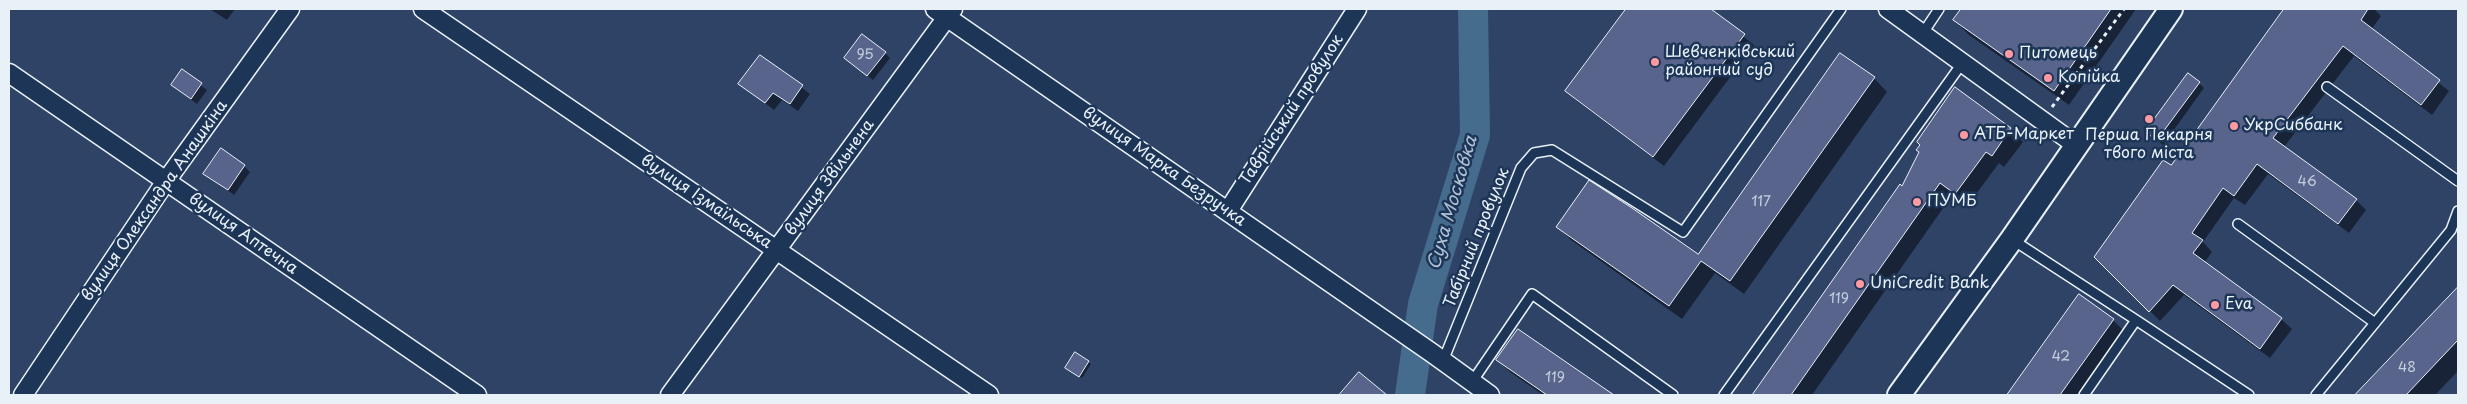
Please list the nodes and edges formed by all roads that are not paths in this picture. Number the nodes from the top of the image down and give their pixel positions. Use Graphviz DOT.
graph roads {
  1 [pos="290,9"];
  2 [pos="423,9"];
  3 [pos="1357,9"];
  4 [pos="1840,9"];
  5 [pos="1888,9"];
  6 [pos="1939,9"];
  7 [pos="2171,9"];
  8 [pos="945,12"];
  9 [pos="1923,33"];
  10 [pos="1964,62"];
  11 [pos="9,73"];
  12 [pos="2327,88"];
  13 [pos="2076,145"];
  14 [pos="166,181"];
  15 [pos="2458,181"];
  16 [pos="2458,210"];
  17 [pos="1228,211"];
  18 [pos="2238,224"];
  19 [pos="2012,239"];
  20 [pos="777,251"];
  21 [pos="2136,320"];
  22 [pos="2375,323"];
  23 [pos="1438,357"];
  24 [pos="1472,382"];
  25 [pos="23,395"];
  26 [pos="477,395"];
  27 [pos="670,395"];
  28 [pos="990,395"];
  29 [pos="1490,395"];
  30 [pos="1673,395"];
  31 [pos="1724,395"];
  32 [pos="1899,395"];
  33 [pos="2084,395"];
  34 [pos="2248,395"];
  35 [pos="2316,395"];
  1 -- 14 [label="street, вулиця Олександра Анашкіна"];
  2 -- 20 [label="street, вулиця Ізмаїльська"];
  3 -- 17 [label="street, Таврійський провулок"];
  4 -- 23 [label="lane, Табірний провулок"];
  5 -- 9 [label="street"];
  6 -- 9 [label="lane"];
  7 -- 13 [label="street"];
  8 -- 17 [label="street, вулиця Марка Безручка"];
  8 -- 20 [label="street, вулиця Звільнена"];
  9 -- 10 [label="street"];
  10 -- 13 [label="street"];
  10 -- 31 [label="lane"];
  11 -- 14 [label="street, вулиця Аптечна"];
  12 -- 15 [label="lane"];
  13 -- 19 [label="street"];
  14 -- 25 [label="street, вулиця Олександра Анашкіна"];
  14 -- 26 [label="street, вулиця Аптечна"];
  16 -- 22 [label="lane"];
  17 -- 23 [label="street, вулиця Марка Безручка"];
  18 -- 22 [label="lane"];
  19 -- 21 [label="lane"];
  19 -- 32 [label="street"];
  20 -- 27 [label="street, вулиця Звільнена"];
  20 -- 28 [label="street, вулиця Ізмаїльська"];
  21 -- 33 [label="lane"];
  21 -- 34 [label="lane"];
  22 -- 35 [label="lane"];
  23 -- 24 [label="street"];
  24 -- 29 [label="street"];
  24 -- 30 [label="lane"];
}
